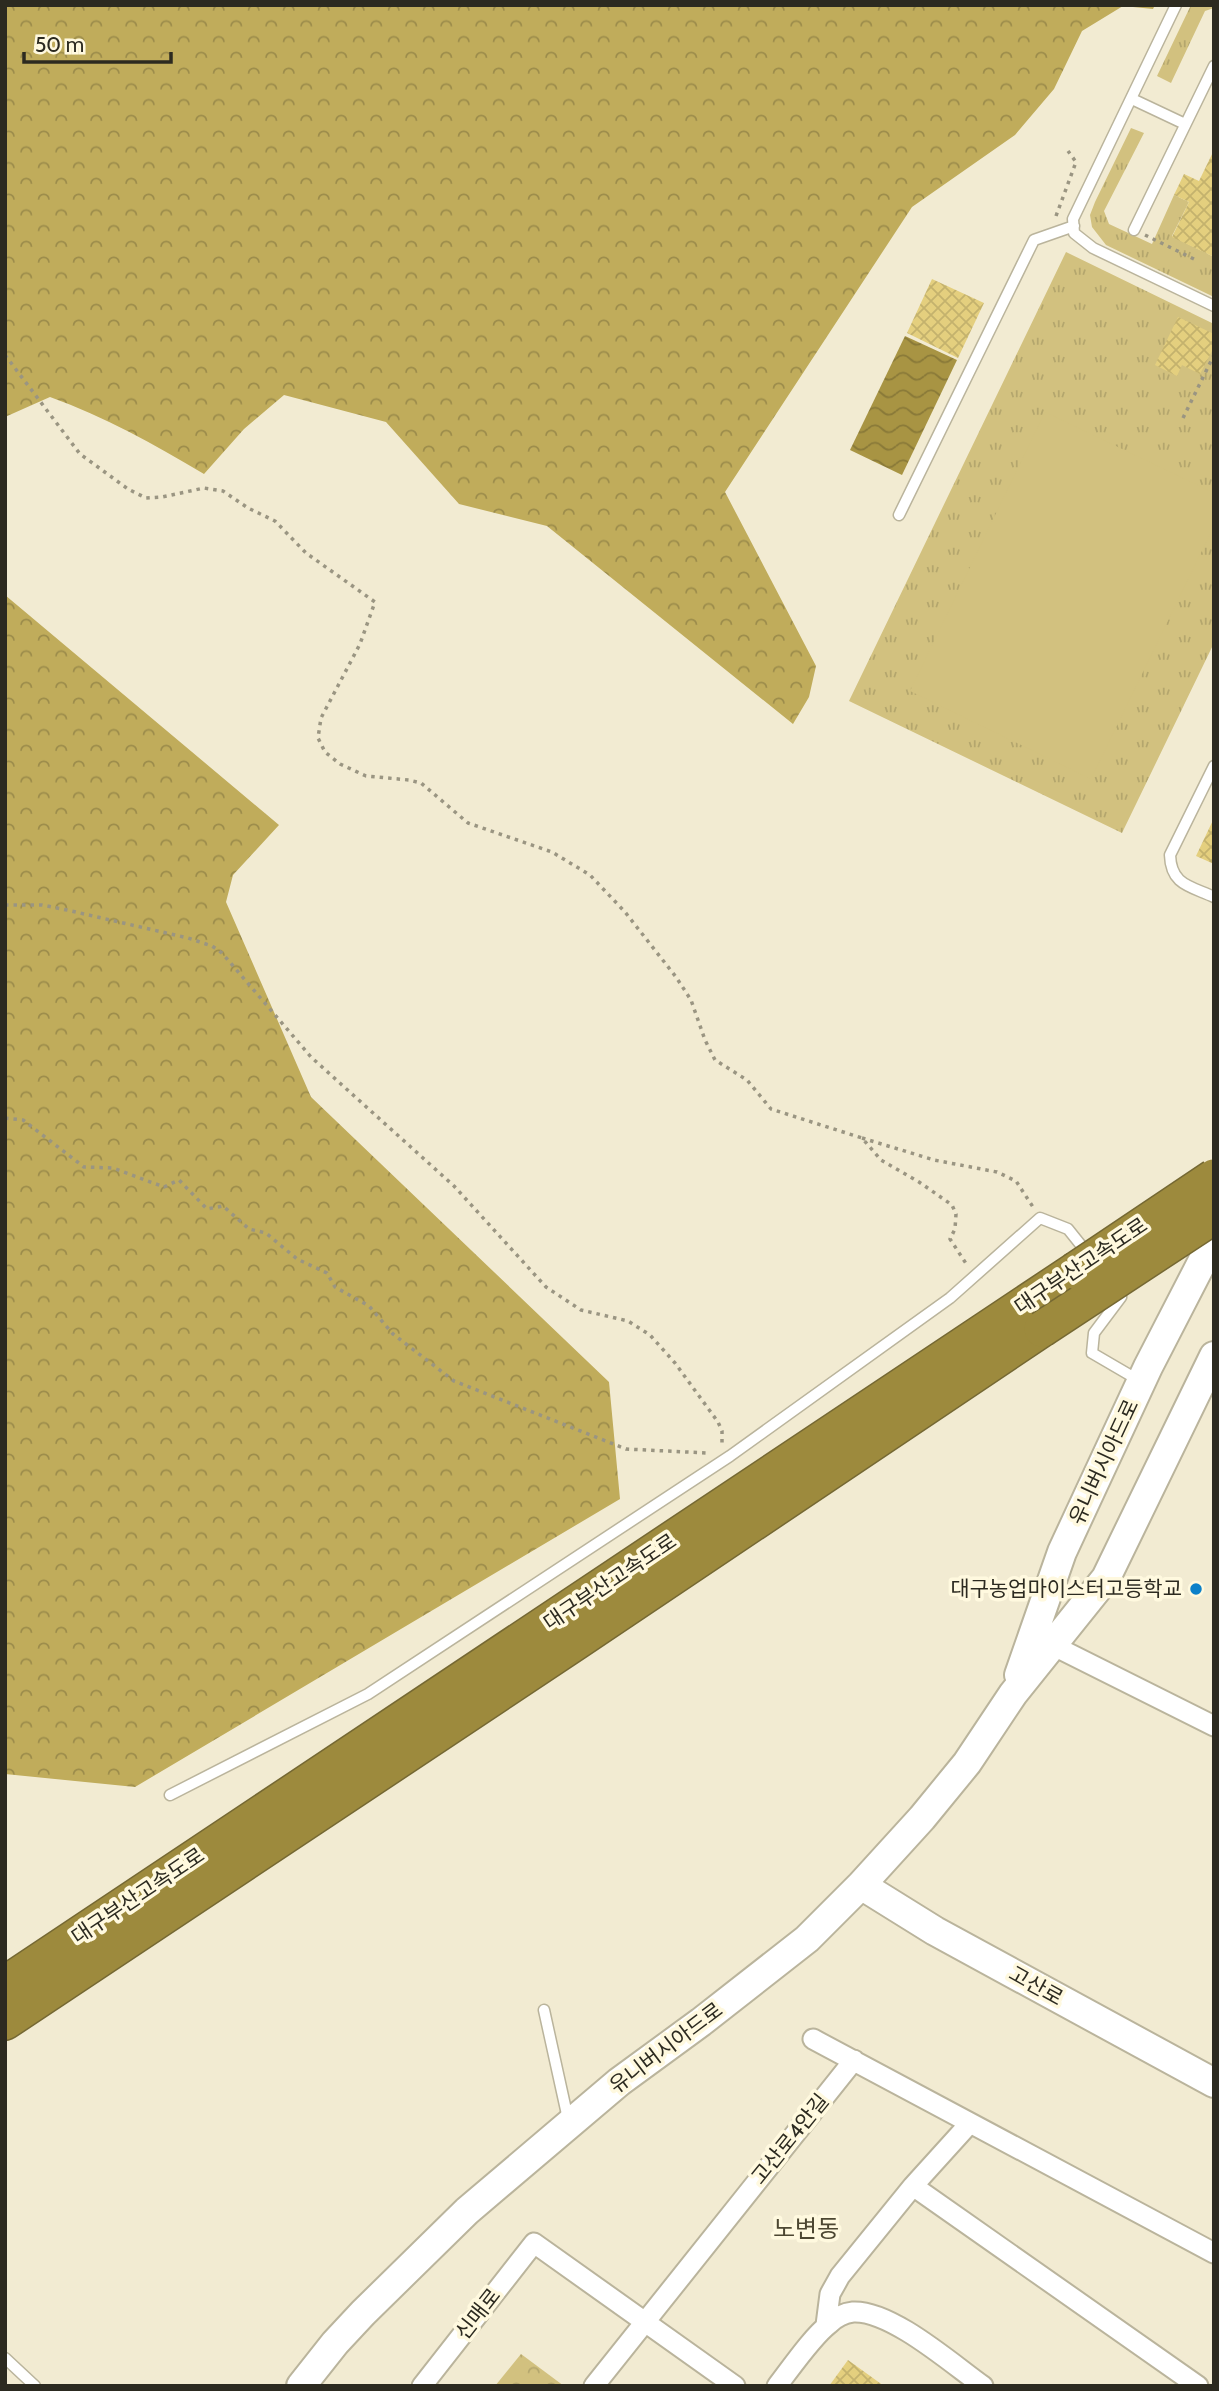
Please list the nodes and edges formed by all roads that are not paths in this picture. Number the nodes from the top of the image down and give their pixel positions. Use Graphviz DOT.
graph roads {
  1 [pos="1176,5"];
  2 [pos="1214,66"];
  3 [pos="1132,99"];
  4 [pos="1185,124"];
  5 [pos="1074,226"];
  6 [pos="1133,230"];
  7 [pos="1214,306"];
  8 [pos="899,515"];
  9 [pos="1214,766"];
  10 [pos="1214,897"];
  11 [pos="1214,1177"];
  12 [pos="1214,1216"];
  13 [pos="1214,1239"];
  14 [pos="1093,1272"];
  15 [pos="1214,1356"];
  16 [pos="1206,1375"];
  17 [pos="1142,1382"];
  18 [pos="567,1629"];
  19 [pos="1052,1645"];
  20 [pos="1013,1694"];
  21 [pos="456,1703"];
  22 [pos="1214,1726"];
  23 [pos="170,1795"];
  24 [pos="861,1885"];
  25 [pos="5,1984"];
  26 [pos="544,2010"];
  27 [pos="5,2022"];
  28 [pos="813,2039"];
  29 [pos="854,2060"];
  30 [pos="1214,2083"];
  31 [pos="970,2123"];
  32 [pos="569,2124"];
  33 [pos="914,2186"];
  34 [pos="1214,2253"];
  35 [pos="644,2321"];
  36 [pos="826,2325"];
  37 [pos="5,2358"];
  38 [pos="35,2386"];
  39 [pos="301,2386"];
  40 [pos="422,2386"];
  41 [pos="594,2386"];
  42 [pos="734,2386"];
  43 [pos="777,2386"];
  44 [pos="983,2386"];
  45 [pos="1198,2386"];
  1 -- 3 [label="lane"];
  2 -- 4 [label="lane"];
  3 -- 4 [label="lane"];
  3 -- 5 [label="lane"];
  4 -- 6 [label="lane"];
  5 -- 7 [label="lane"];
  5 -- 8 [label="lane"];
  9 -- 10 [label="lane"];
  11 -- 14 [label="highway, 대구부산고속도로, bridge"];
  12 -- 18 [label="highway, 대구부산고속도로, bridge"];
  13 -- 17 [label="main road, 유니버시아드로"];
  14 -- 17 [label="lane"];
  14 -- 18 [label="highway, 대구부산고속도로"];
  14 -- 23 [label="lane"];
  15 -- 16 [label="main road, 유니버시아드로"];
  16 -- 19 [label="main road, 유니버시아드로"];
  17 -- 20 [label="main road, 유니버시아드로"];
  18 -- 21 [label="highway, 대구부산고속도로"];
  19 -- 20 [label="main road, 유니버시아드로"];
  19 -- 22 [label="street"];
  20 -- 24 [label="main road, 유니버시아드로"];
  21 -- 25 [label="highway, 대구부산고속도로"];
  21 -- 27 [label="highway, 대구부산고속도로"];
  24 -- 30 [label="main road, 고산로"];
  24 -- 32 [label="main road, 유니버시아드로"];
  26 -- 32 [label="lane"];
  28 -- 29 [label="street"];
  29 -- 31 [label="street"];
  29 -- 35 [label="street, 고산로4안길"];
  31 -- 33 [label="street"];
  31 -- 34 [label="street"];
  32 -- 39 [label="main road, 유니버시아드로"];
  33 -- 36 [label="street"];
  33 -- 45 [label="street"];
  35 -- 40 [label="street, 신매로"];
  35 -- 41 [label="street, 고산로4안길"];
  35 -- 42 [label="street"];
  36 -- 43 [label="street"];
  36 -- 44 [label="street"];
  37 -- 38 [label="lane"];
}
